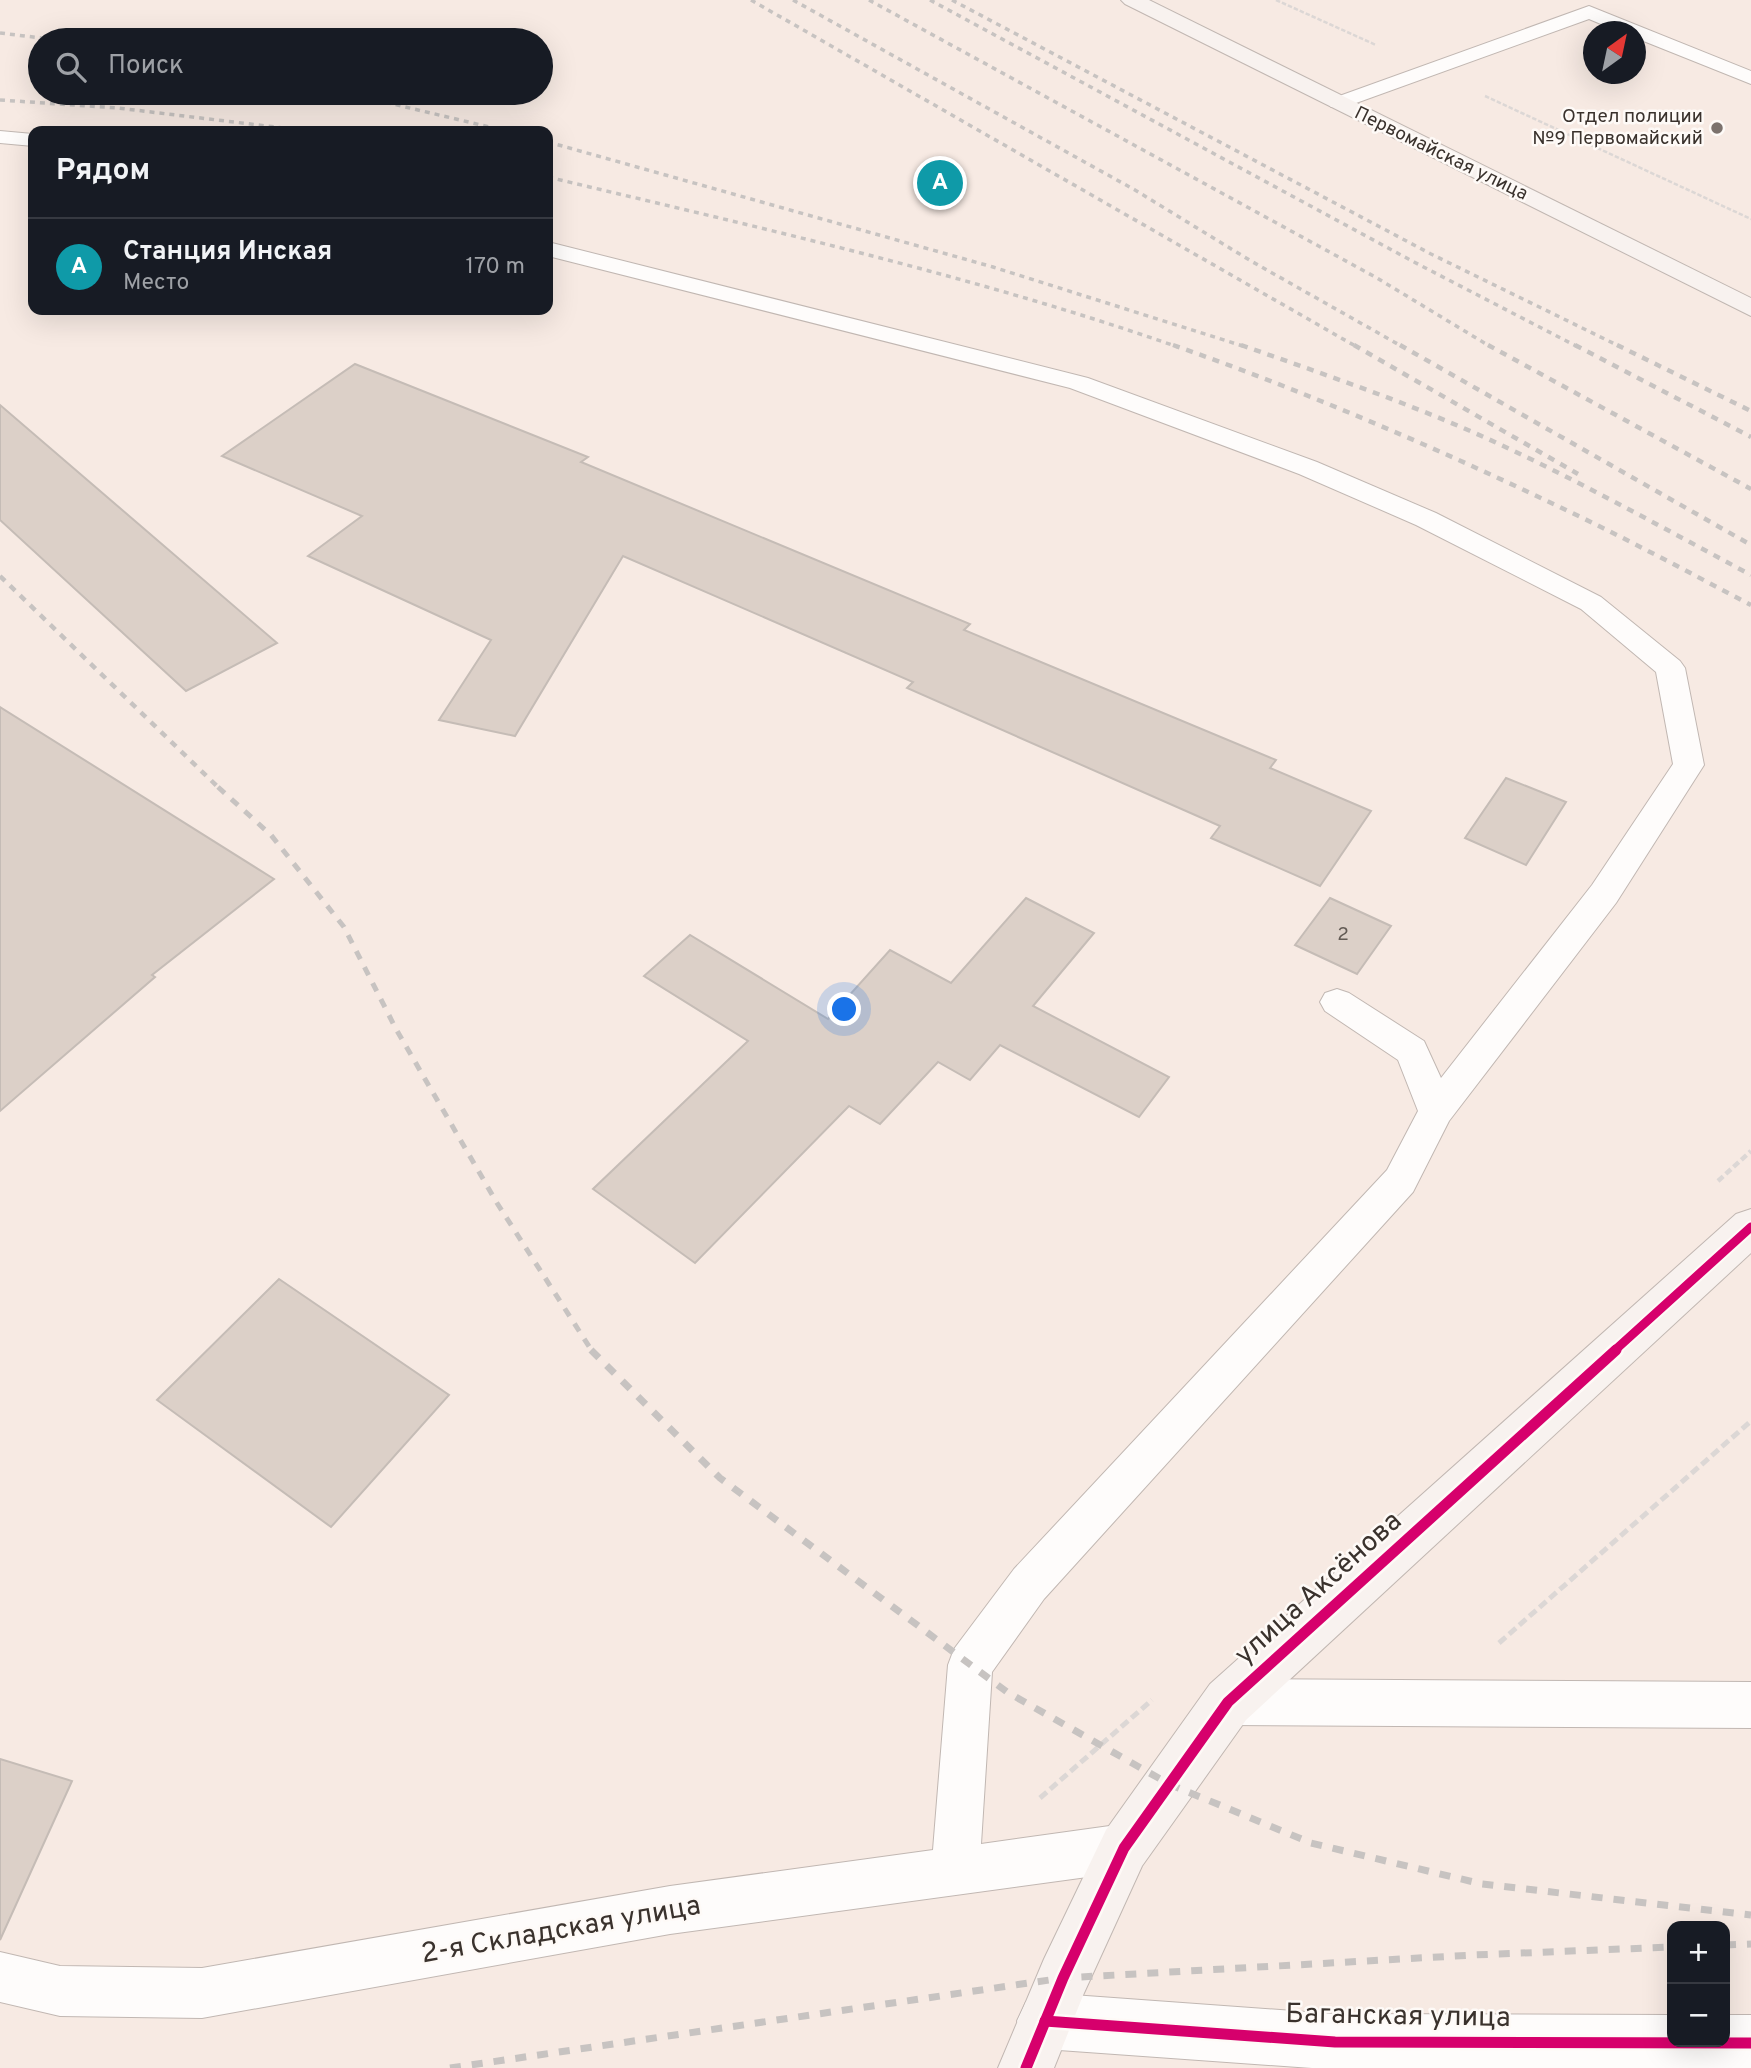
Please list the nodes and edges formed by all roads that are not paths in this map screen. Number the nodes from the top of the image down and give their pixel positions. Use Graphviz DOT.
graph roads {
  1 [pos="1132,0"];
  2 [pos="1751,78"];
  3 [pos="1338,103"];
  4 [pos="0,138"];
  5 [pos="28,140"];
  6 [pos="553,250"];
  7 [pos="1751,308"];
  8 [pos="1337,1002"];
  9 [pos="1436,1111"];
  10 [pos="1751,1227"];
  11 [pos="1228,1703"];
  12 [pos="1751,1705"];
  13 [pos="1124,1848"];
  14 [pos="955,1872"];
  15 [pos="0,1977"];
  16 [pos="1751,2043"];
  17 [pos="1036,2045"];
  1 -- 3 [label="main road, Первомайская улица"];
  2 -- 3 [label="lane"];
  3 -- 7 [label="main road, Первомайская улица"];
  4 -- 5 [label="lane"];
  6 -- 9 [label="lane"];
  8 -- 9 [label="lane"];
  9 -- 14 [label="lane"];
  10 -- 11 [label="main road, улица Аксёнова"];
  11 -- 12 [label="lane"];
  11 -- 13 [label="main road, улица Аксёнова"];
  13 -- 14 [label="lane, 2-я Складская улица"];
  13 -- 17 [label="main road, улица Аксёнова"];
  14 -- 15 [label="lane, 2-я Складская улица"];
  16 -- 17 [label="street, Баганская улица"];
}
